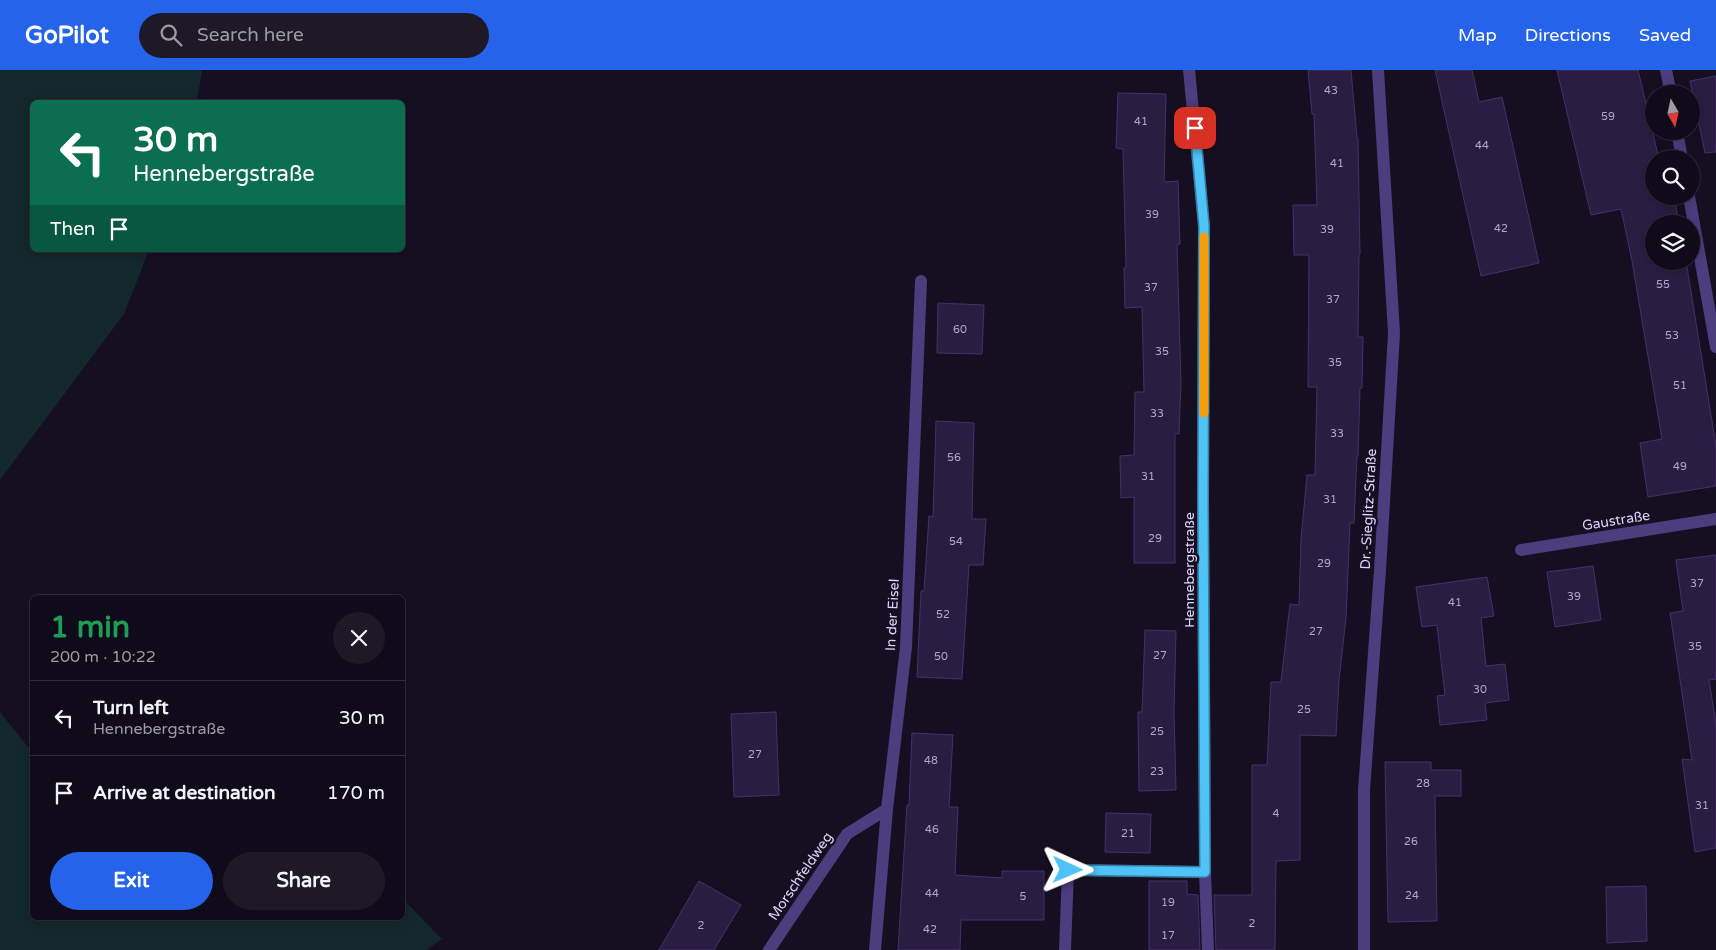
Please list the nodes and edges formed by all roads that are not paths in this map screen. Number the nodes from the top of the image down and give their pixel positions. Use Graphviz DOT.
graph roads {
  1 [pos="1189,70"];
  2 [pos="1378,70"];
  3 [pos="1666,70"];
  4 [pos="1669,85"];
  5 [pos="1691,205"];
  6 [pos="921,280"];
  7 [pos="1716,348"];
  8 [pos="1716,519"];
  9 [pos="1520,550"];
  10 [pos="887,809"];
  11 [pos="1205,872"];
  12 [pos="769,950"];
  13 [pos="875,950"];
  14 [pos="1065,950"];
  15 [pos="1208,950"];
  16 [pos="1364,950"];
  1 -- 11 [label="street, Hennebergstraße"];
  2 -- 16 [label="street, Dr.-Sieglitz-Straße"];
  3 -- 4 [label="street"];
  5 -- 7 [label="street"];
  6 -- 10 [label="street, In der Eisel"];
  8 -- 9 [label="street, Gaustraße"];
  10 -- 12 [label="street, Morschfeldweg"];
  10 -- 13 [label="street, In der Eisel"];
  11 -- 14 [label="street"];
  11 -- 15 [label="street, Hennebergstraße"];
}
